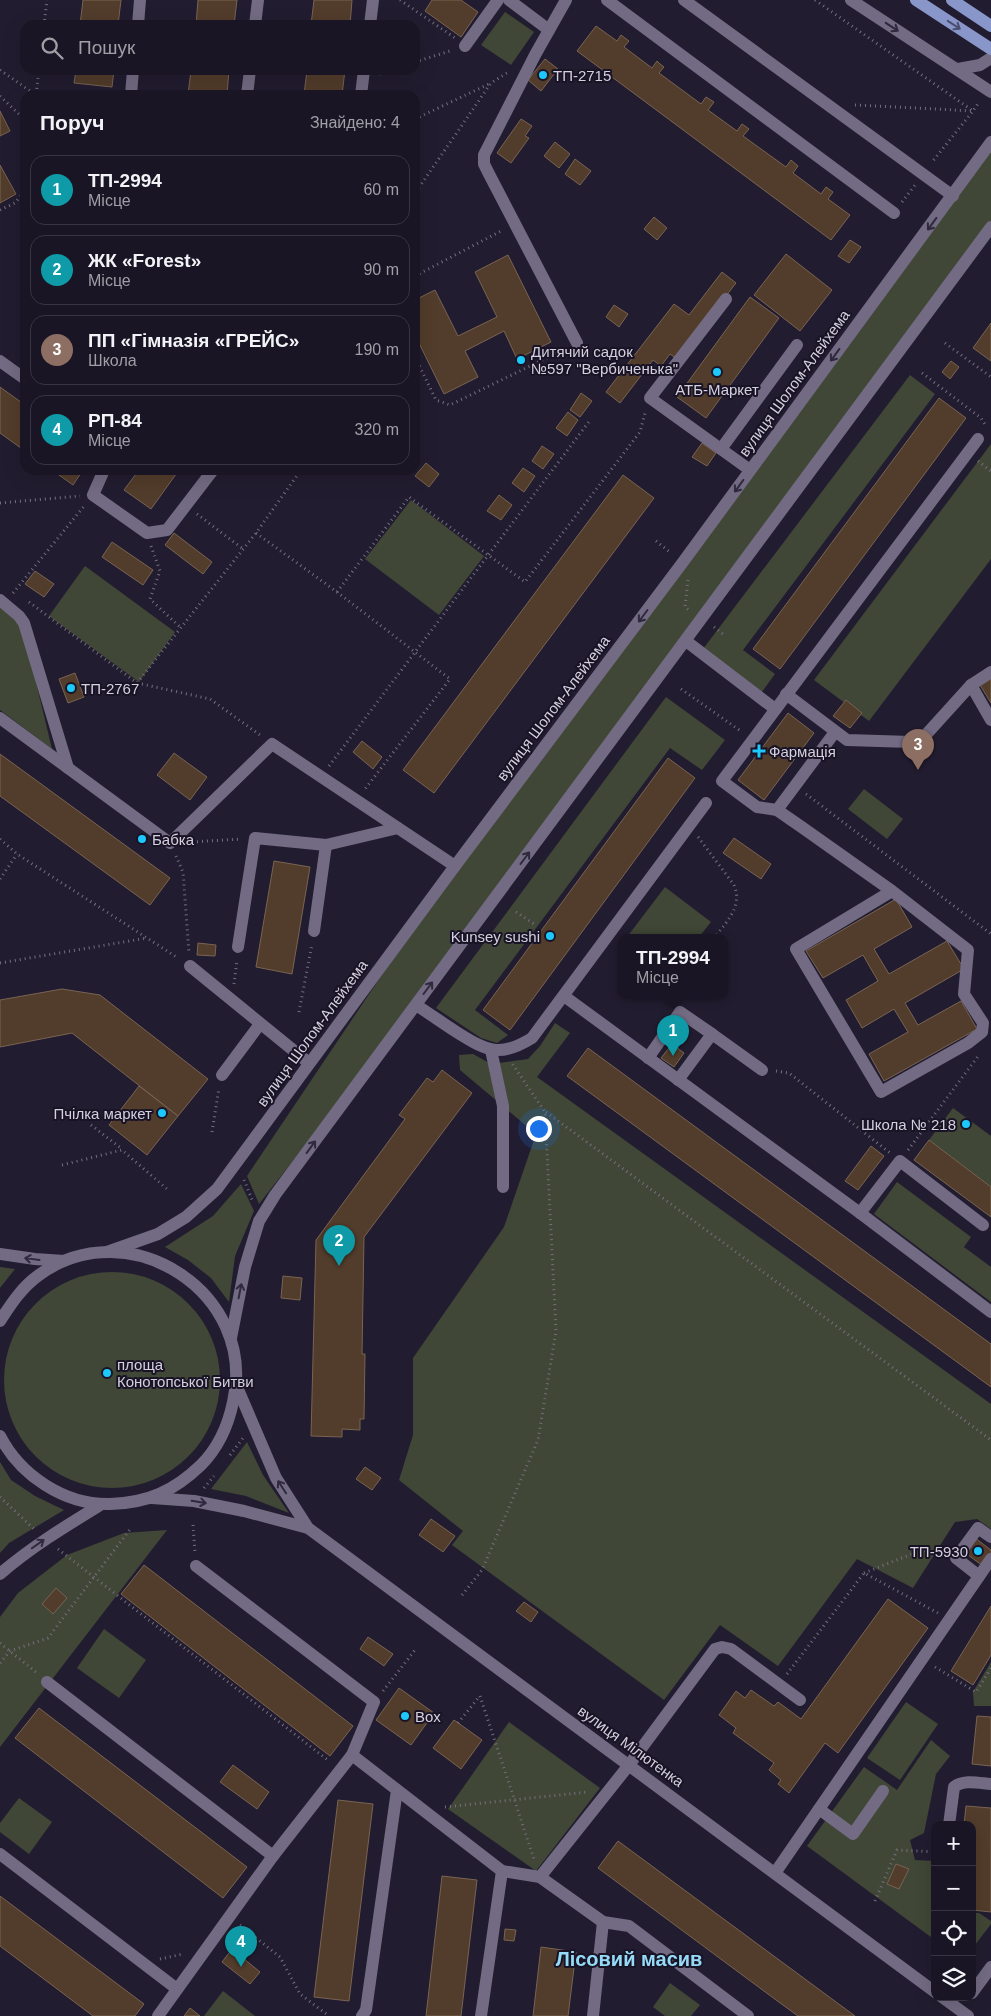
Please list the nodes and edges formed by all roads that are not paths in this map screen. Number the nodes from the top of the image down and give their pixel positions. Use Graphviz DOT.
graph roads {
  1 [pos="140,0"];
  2 [pos="258,0"];
  3 [pos="373,0"];
  4 [pos="498,0"];
  5 [pos="509,0"];
  6 [pos="566,0"];
  7 [pos="607,0"];
  8 [pos="684,0"];
  9 [pos="851,0"];
  10 [pos="916,0"];
  11 [pos="952,0"];
  12 [pos="138,20"];
  13 [pos="256,20"];
  14 [pos="371,20"];
  15 [pos="991,26"];
  16 [pos="549,30"];
  17 [pos="465,46"];
  18 [pos="991,49"];
  19 [pos="991,58"];
  20 [pos="958,69"];
  21 [pos="133,75"];
  22 [pos="249,75"];
  23 [pos="363,75"];
  24 [pos="131,90"];
  25 [pos="248,90"];
  26 [pos="362,90"];
  27 [pos="991,92"];
  28 [pos="991,142"];
  29 [pos="953,196"];
  30 [pos="894,212"];
  31 [pos="991,229"];
  32 [pos="726,299"];
  33 [pos="577,343"];
  34 [pos="797,345"];
  35 [pos="0,361"];
  36 [pos="20,375"];
  37 [pos="978,439"];
  38 [pos="721,449"];
  39 [pos="750,470"];
  40 [pos="102,475"];
  41 [pos="209,475"];
  42 [pos="2,601"];
  43 [pos="686,641"];
  44 [pos="991,672"];
  45 [pos="971,684"];
  46 [pos="786,694"];
  47 [pos="775,708"];
  48 [pos="0,718"];
  49 [pos="991,720"];
  50 [pos="835,732"];
  51 [pos="68,768"];
  52 [pos="706,803"];
  53 [pos="776,810"];
  54 [pos="398,828"];
  55 [pos="326,845"];
  56 [pos="455,866"];
  57 [pos="892,891"];
  58 [pos="314,931"];
  59 [pos="238,947"];
  60 [pos="190,966"];
  61 [pos="564,996"];
  62 [pos="416,1005"];
  63 [pos="260,1024"];
  64 [pos="712,1034"];
  65 [pos="497,1050"];
  66 [pos="648,1058"];
  67 [pos="309,1064"];
  68 [pos="762,1070"];
  69 [pos="222,1075"];
  70 [pos="678,1080"];
  71 [pos="503,1187"];
  72 [pos="860,1213"];
  73 [pos="984,1225"];
  74 [pos="107,1252"];
  75 [pos="0,1254"];
  76 [pos="64,1261"];
  77 [pos="991,1312"];
  78 [pos="0,1321"];
  79 [pos="231,1338"];
  80 [pos="237,1387"];
  81 [pos="0,1436"];
  82 [pos="150,1498"];
  83 [pos="102,1504"];
  84 [pos="308,1528"];
  85 [pos="991,1537"];
  86 [pos="991,1559"];
  87 [pos="196,1566"];
  88 [pos="0,1574"];
  89 [pos="979,1576"];
  90 [pos="47,1682"];
  91 [pos="800,1700"];
  92 [pos="352,1755"];
  93 [pos="629,1765"];
  94 [pos="991,1784"];
  95 [pos="397,1790"];
  96 [pos="883,1791"];
  97 [pos="819,1809"];
  98 [pos="950,1821"];
  99 [pos="0,1854"];
  100 [pos="273,1856"];
  101 [pos="502,1871"];
  102 [pos="775,1873"];
  103 [pos="540,1877"];
  104 [pos="603,1922"];
  105 [pos="991,1967"];
  106 [pos="976,1988"];
  107 [pos="177,1989"];
  108 [pos="931,1989"];
  109 [pos="946,2001"];
  110 [pos="967,2001"];
  111 [pos="961,2014"];
  112 [pos="158,2016"];
  113 [pos="362,2016"];
  114 [pos="481,2016"];
  115 [pos="593,2016"];
  116 [pos="748,2016"];
  1 -- 12 [label="street"];
  2 -- 13 [label="street"];
  3 -- 14 [label="street"];
  4 -- 17 [label="street"];
  5 -- 16 [label="street"];
  6 -- 16 [label="street"];
  7 -- 30 [label="street"];
  8 -- 29 [label="street"];
  9 -- 20 [label="street, one-way"];
  10 -- 18 [label="main road, one-way"];
  11 -- 15 [label="main road"];
  16 -- 33 [label="street"];
  19 -- 20 [label="street"];
  20 -- 27 [label="street"];
  21 -- 24 [label="street"];
  22 -- 25 [label="street"];
  23 -- 26 [label="street"];
  28 -- 29 [label="street, вулиця Шолом-Алейхема"];
  29 -- 39 [label="street, вулиця Шолом-Алейхема, one-way"];
  31 -- 43 [label="street"];
  32 -- 38 [label="street"];
  34 -- 38 [label="street"];
  35 -- 36 [label="street"];
  37 -- 46 [label="street"];
  38 -- 39 [label="street"];
  39 -- 56 [label="street, вулиця Шолом-Алейхема, one-way"];
  40 -- 41 [label="street"];
  42 -- 51 [label="street"];
  43 -- 47 [label="street"];
  62 -- 43 [label="street, one-way"];
  44 -- 45 [label="street"];
  45 -- 49 [label="street"];
  45 -- 50 [label="street"];
  46 -- 47 [label="street"];
  46 -- 50 [label="street"];
  47 -- 53 [label="street"];
  48 -- 51 [label="street"];
  50 -- 53 [label="street"];
  51 -- 54 [label="street"];
  52 -- 61 [label="street"];
  53 -- 57 [label="street"];
  54 -- 55 [label="street"];
  54 -- 56 [label="street"];
  55 -- 58 [label="street"];
  55 -- 59 [label="street"];
  56 -- 67 [label="street, вулиця Шолом-Алейхема"];
  57 -- 57 [label="street"];
  60 -- 63 [label="street"];
  61 -- 65 [label="street"];
  61 -- 66 [label="street"];
  62 -- 65 [label="street"];
  79 -- 62 [label="street, one-way"];
  63 -- 67 [label="street"];
  63 -- 69 [label="street"];
  64 -- 66 [label="street"];
  64 -- 68 [label="street"];
  64 -- 70 [label="street"];
  65 -- 71 [label="street"];
  66 -- 70 [label="street"];
  67 -- 74 [label="street, вулиця Шолом-Алейхема"];
  70 -- 72 [label="street"];
  72 -- 73 [label="street"];
  72 -- 77 [label="street"];
  74 -- 76 [label="street"];
  74 -- 79 [label="street"];
  76 -- 75 [label="street, one-way"];
  76 -- 78 [label="street"];
  79 -- 80 [label="street"];
  80 -- 82 [label="street"];
  84 -- 80 [label="street, вулиця Мілютенка, one-way"];
  81 -- 83 [label="street"];
  82 -- 83 [label="street"];
  82 -- 84 [label="street, вулиця Мілютенка, one-way"];
  88 -- 83 [label="street, one-way"];
  84 -- 93 [label="street, вулиця Мілютенка"];
  85 -- 89 [label="street"];
  86 -- 89 [label="street"];
  87 -- 92 [label="street"];
  89 -- 97 [label="street"];
  90 -- 100 [label="street"];
  91 -- 93 [label="street"];
  92 -- 95 [label="street"];
  92 -- 100 [label="street"];
  93 -- 102 [label="street, вулиця Мілютенка"];
  93 -- 103 [label="street"];
  94 -- 98 [label="street"];
  95 -- 101 [label="street"];
  95 -- 113 [label="street"];
  96 -- 97 [label="street"];
  97 -- 102 [label="street"];
  99 -- 107 [label="street"];
  100 -- 107 [label="street"];
  101 -- 103 [label="street"];
  101 -- 114 [label="street"];
  102 -- 108 [label="street, вулиця Мілютенка"];
  103 -- 104 [label="street"];
  104 -- 115 [label="street"];
  104 -- 116 [label="street"];
  105 -- 106 [label="street"];
  107 -- 112 [label="street"];
  109 -- 111 [label="street"];
  110 -- 111 [label="street"];
}
